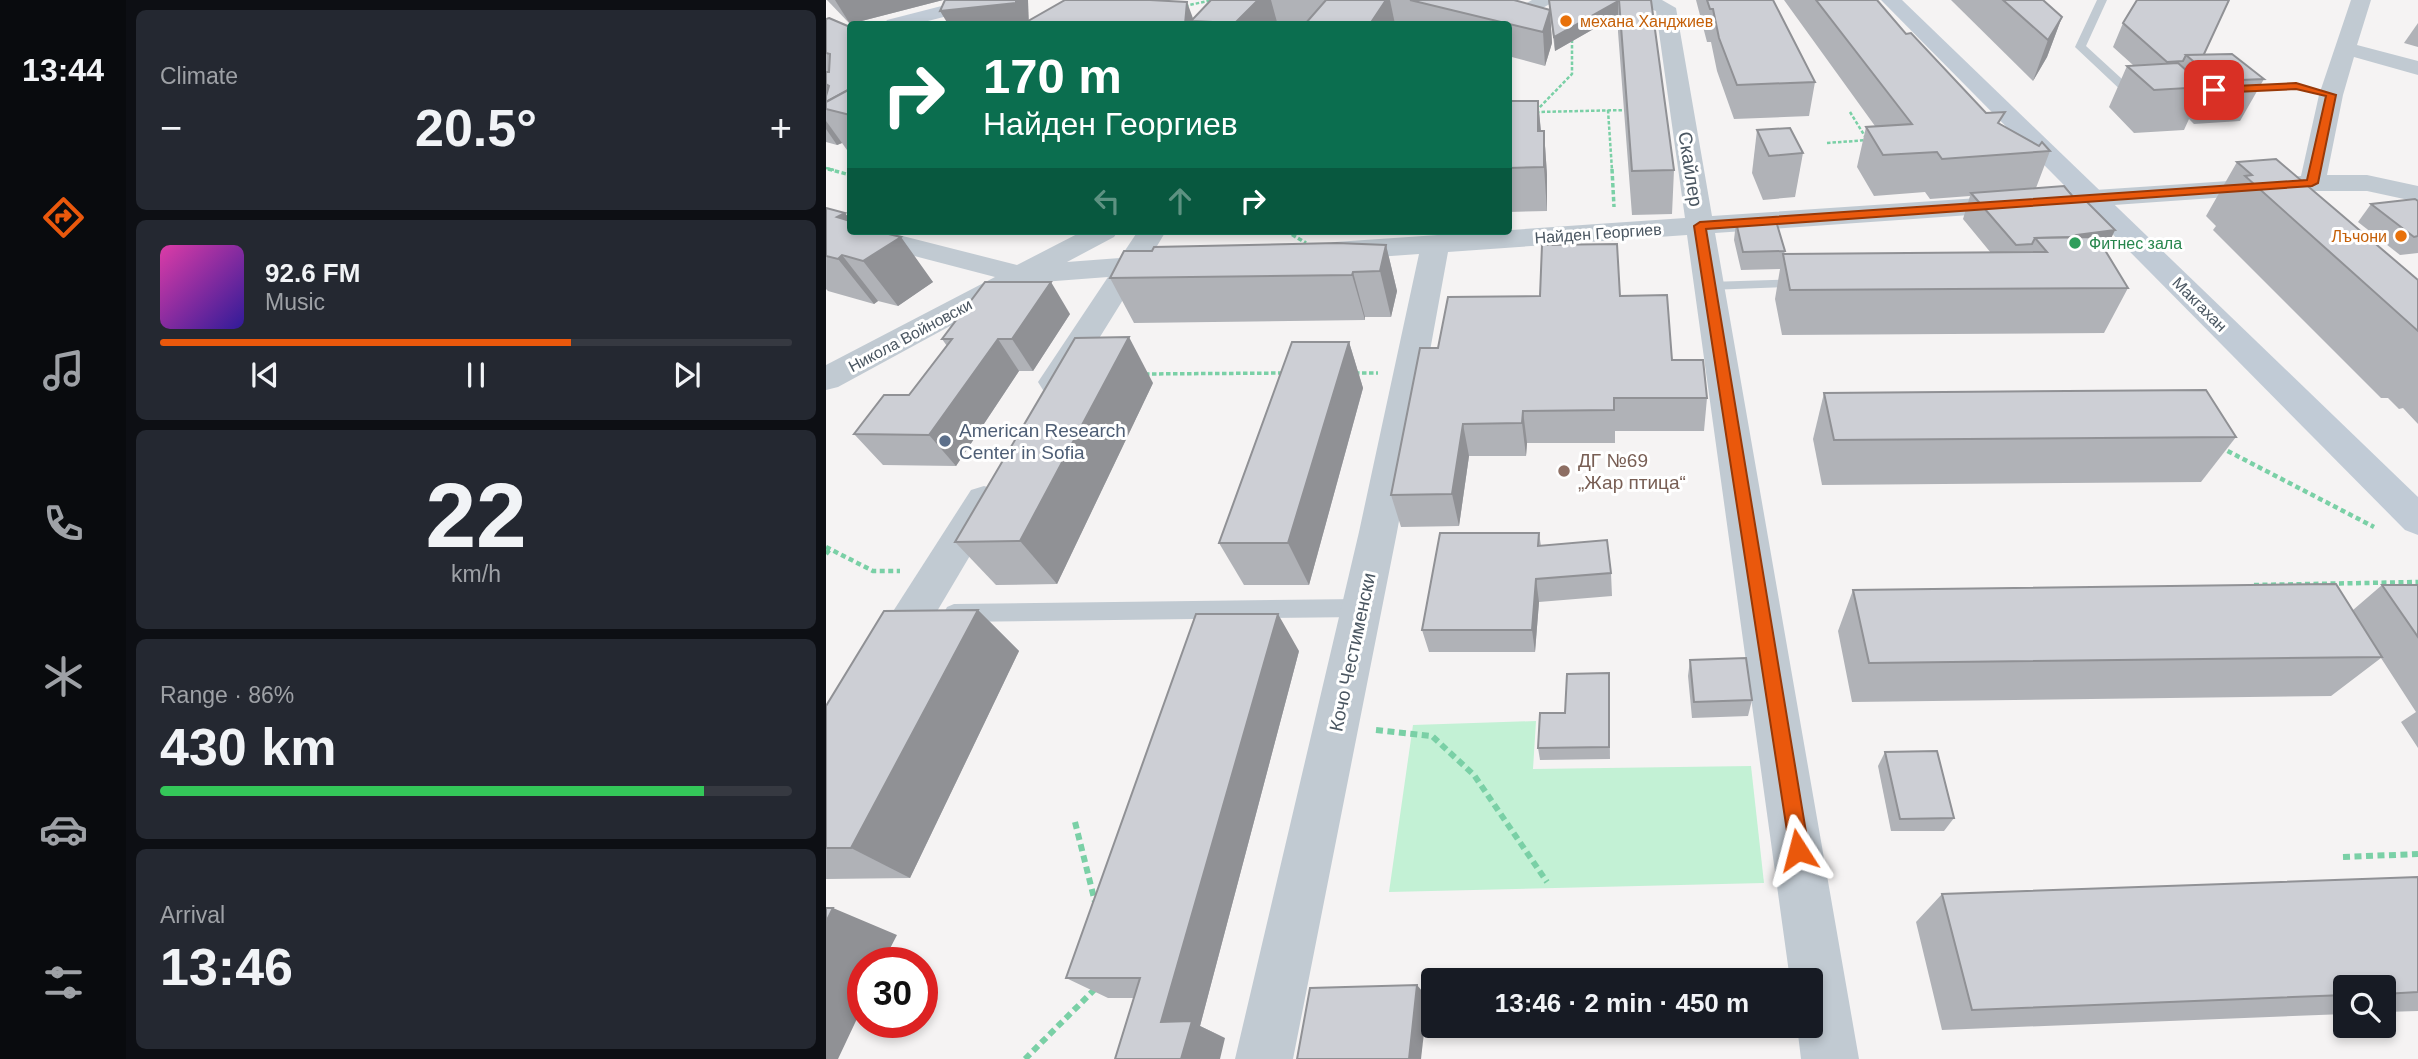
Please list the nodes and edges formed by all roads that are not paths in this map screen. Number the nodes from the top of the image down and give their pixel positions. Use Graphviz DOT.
graph roads {
  1 [pos="988,0"];
  2 [pos="1547,0"];
  3 [pos="1643,0"];
  4 [pos="1892,0"];
  5 [pos="2102,0"];
  6 [pos="2361,0"];
  7 [pos="1486,8"];
  8 [pos="1527,10"];
  9 [pos="906,21"];
  10 [pos="1505,21"];
  11 [pos="2347,49"];
  12 [pos="2418,68"];
  13 [pos="2214,90"];
  14 [pos="2158,92"];
  15 [pos="2332,95"];
  16 [pos="2312,183"];
  17 [pos="2418,194"];
  18 [pos="2092,198"];
  19 [pos="826,225"];
  20 [pos="1700,226"];
  21 [pos="847,230"];
  22 [pos="865,235"];
  23 [pos="1096,235"];
  24 [pos="1149,235"];
  25 [pos="1435,244"];
  26 [pos="1308,253"];
  27 [pos="1197,261"];
  28 [pos="1128,265"];
  29 [pos="1021,275"];
  30 [pos="1818,283"];
  31 [pos="1709,286"];
  32 [pos="826,379"];
  33 [pos="1039,409"];
  34 [pos="1003,467"];
  35 [pos="2418,520"];
  36 [pos="1362,608"];
  37 [pos="914,613"];
  38 [pos="873,680"];
  39 [pos="1264,1059"];
  40 [pos="1830,1059"];
  1 -- 9 [label="street"];
  2 -- 8 [label="street"];
  3 -- 20 [label="street, Скайлер"];
  4 -- 18 [label="street, Макгахан"];
  5 -- 14 [label="lane"];
  6 -- 11 [label="street"];
  7 -- 8 [label="street"];
  8 -- 10 [label="street"];
  11 -- 12 [label="street"];
  11 -- 15 [label="street"];
  13 -- 15 [label="lane"];
  15 -- 16 [label="street"];
  16 -- 17 [label="street, Найден Георгиев"];
  16 -- 18 [label="street, Найден Георгиев"];
  18 -- 20 [label="street, Найден Георгиев"];
  18 -- 35 [label="street, Макгахан"];
  19 -- 21 [label="street"];
  20 -- 25 [label="street, Найден Георгиев"];
  20 -- 31 [label="street, Скайлер"];
  22 -- 29 [label="street"];
  23 -- 29 [label="street, Никола Войновски"];
  24 -- 28 [label="street"];
  25 -- 26 [label="street, Найден Георгиев"];
  25 -- 36 [label="street, Кочо Честименски"];
  27 -- 28 [label="street"];
  28 -- 29 [label="street"];
  28 -- 33 [label="street"];
  29 -- 32 [label="street, Никола Войновски"];
  30 -- 31 [label="lane"];
  31 -- 40 [label="street, Скайлер"];
  34 -- 37 [label="street"];
  36 -- 37 [label="lane"];
  36 -- 39 [label="street, Кочо Честименски"];
  37 -- 38 [label="street"];
}
